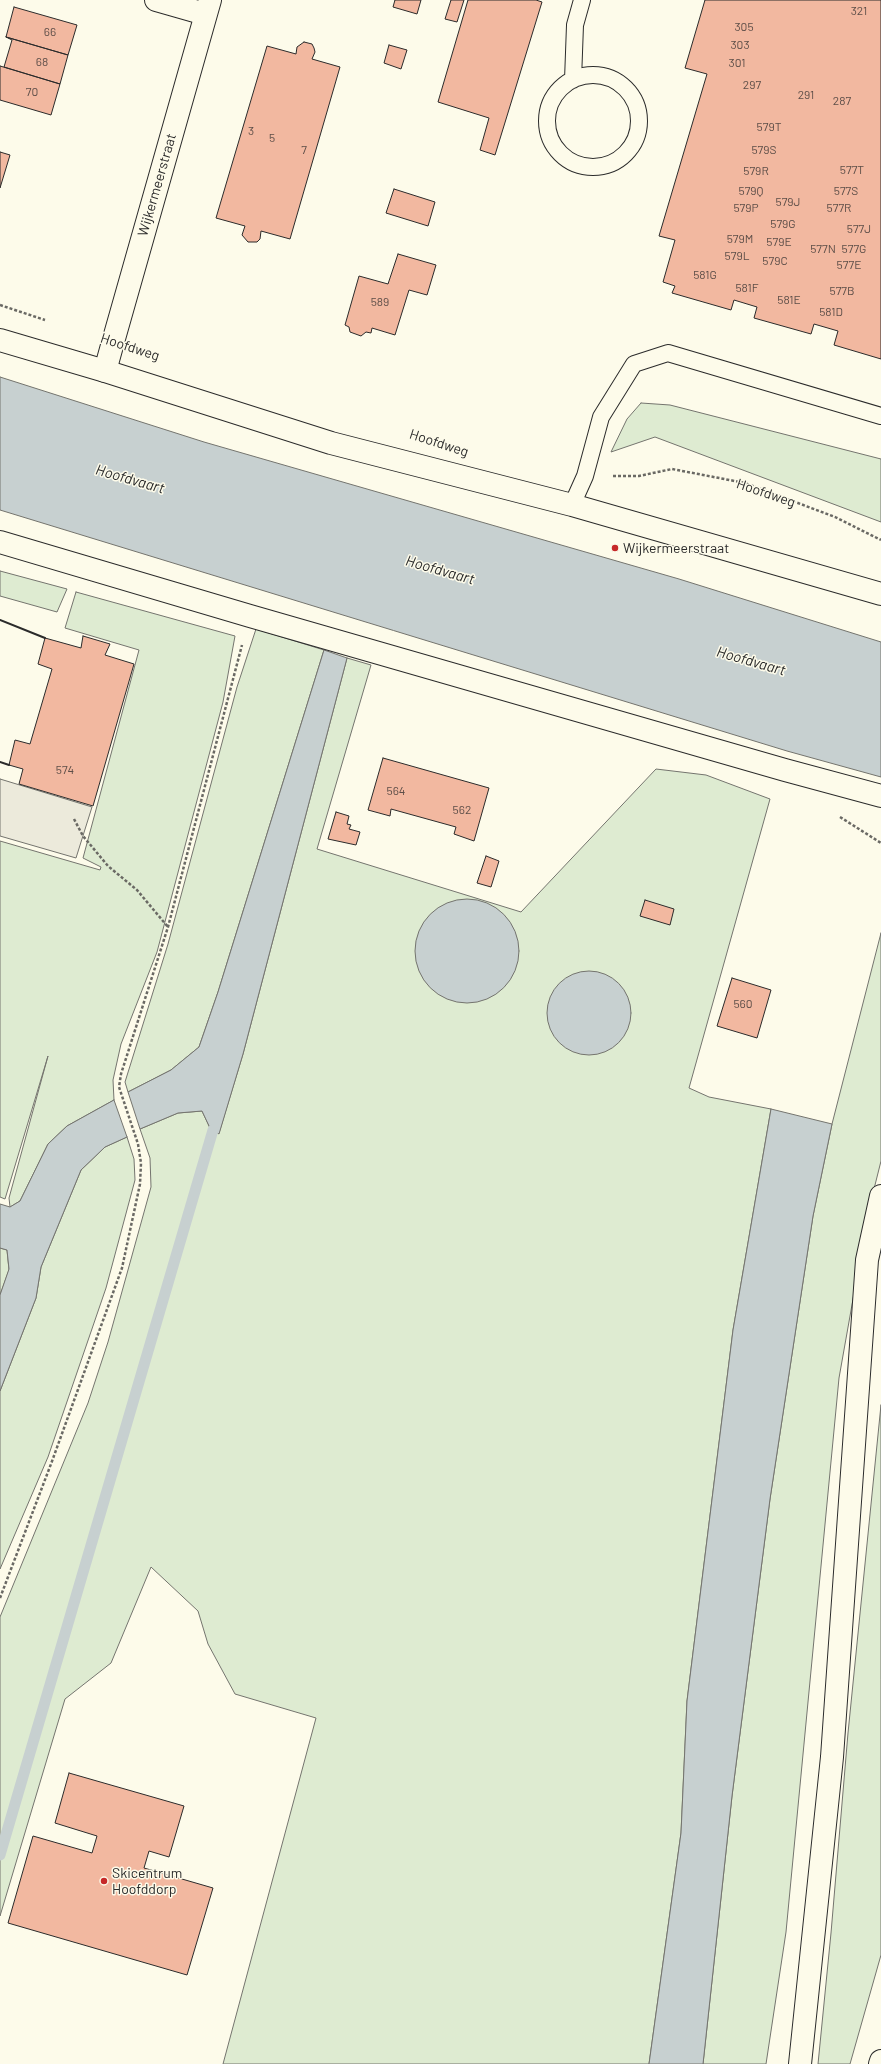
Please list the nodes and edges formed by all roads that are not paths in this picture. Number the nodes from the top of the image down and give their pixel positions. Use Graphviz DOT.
graph roads {
  1 [pos="156,0"];
  2 [pos="582,0"];
  3 [pos="208,7"];
  4 [pos="573,80"];
  5 [pos="0,340"];
  6 [pos="105,371"];
  7 [pos="881,416"];
  8 [pos="572,505"];
  9 [pos="0,542"];
  10 [pos="881,594"];
  11 [pos="881,796"];
  12 [pos="881,1196"];
  13 [pos="881,2060"];
  14 [pos="800,2064"];
  15 [pos="880,2064"];
  1 -- 3 [label="main road"];
  2 -- 4 [label="lane"];
  3 -- 6 [label="main road, Wijkermeerstraat"];
  4 -- 4 [label="lane"];
  5 -- 6 [label="main road, Hoofdweg"];
  6 -- 8 [label="main road, Hoofdweg"];
  7 -- 8 [label="lane"];
  8 -- 10 [label="main road, Hoofdweg"];
  9 -- 11 [label="main road"];
  12 -- 14 [label="main road"];
  13 -- 15 [label="main road"];
}
